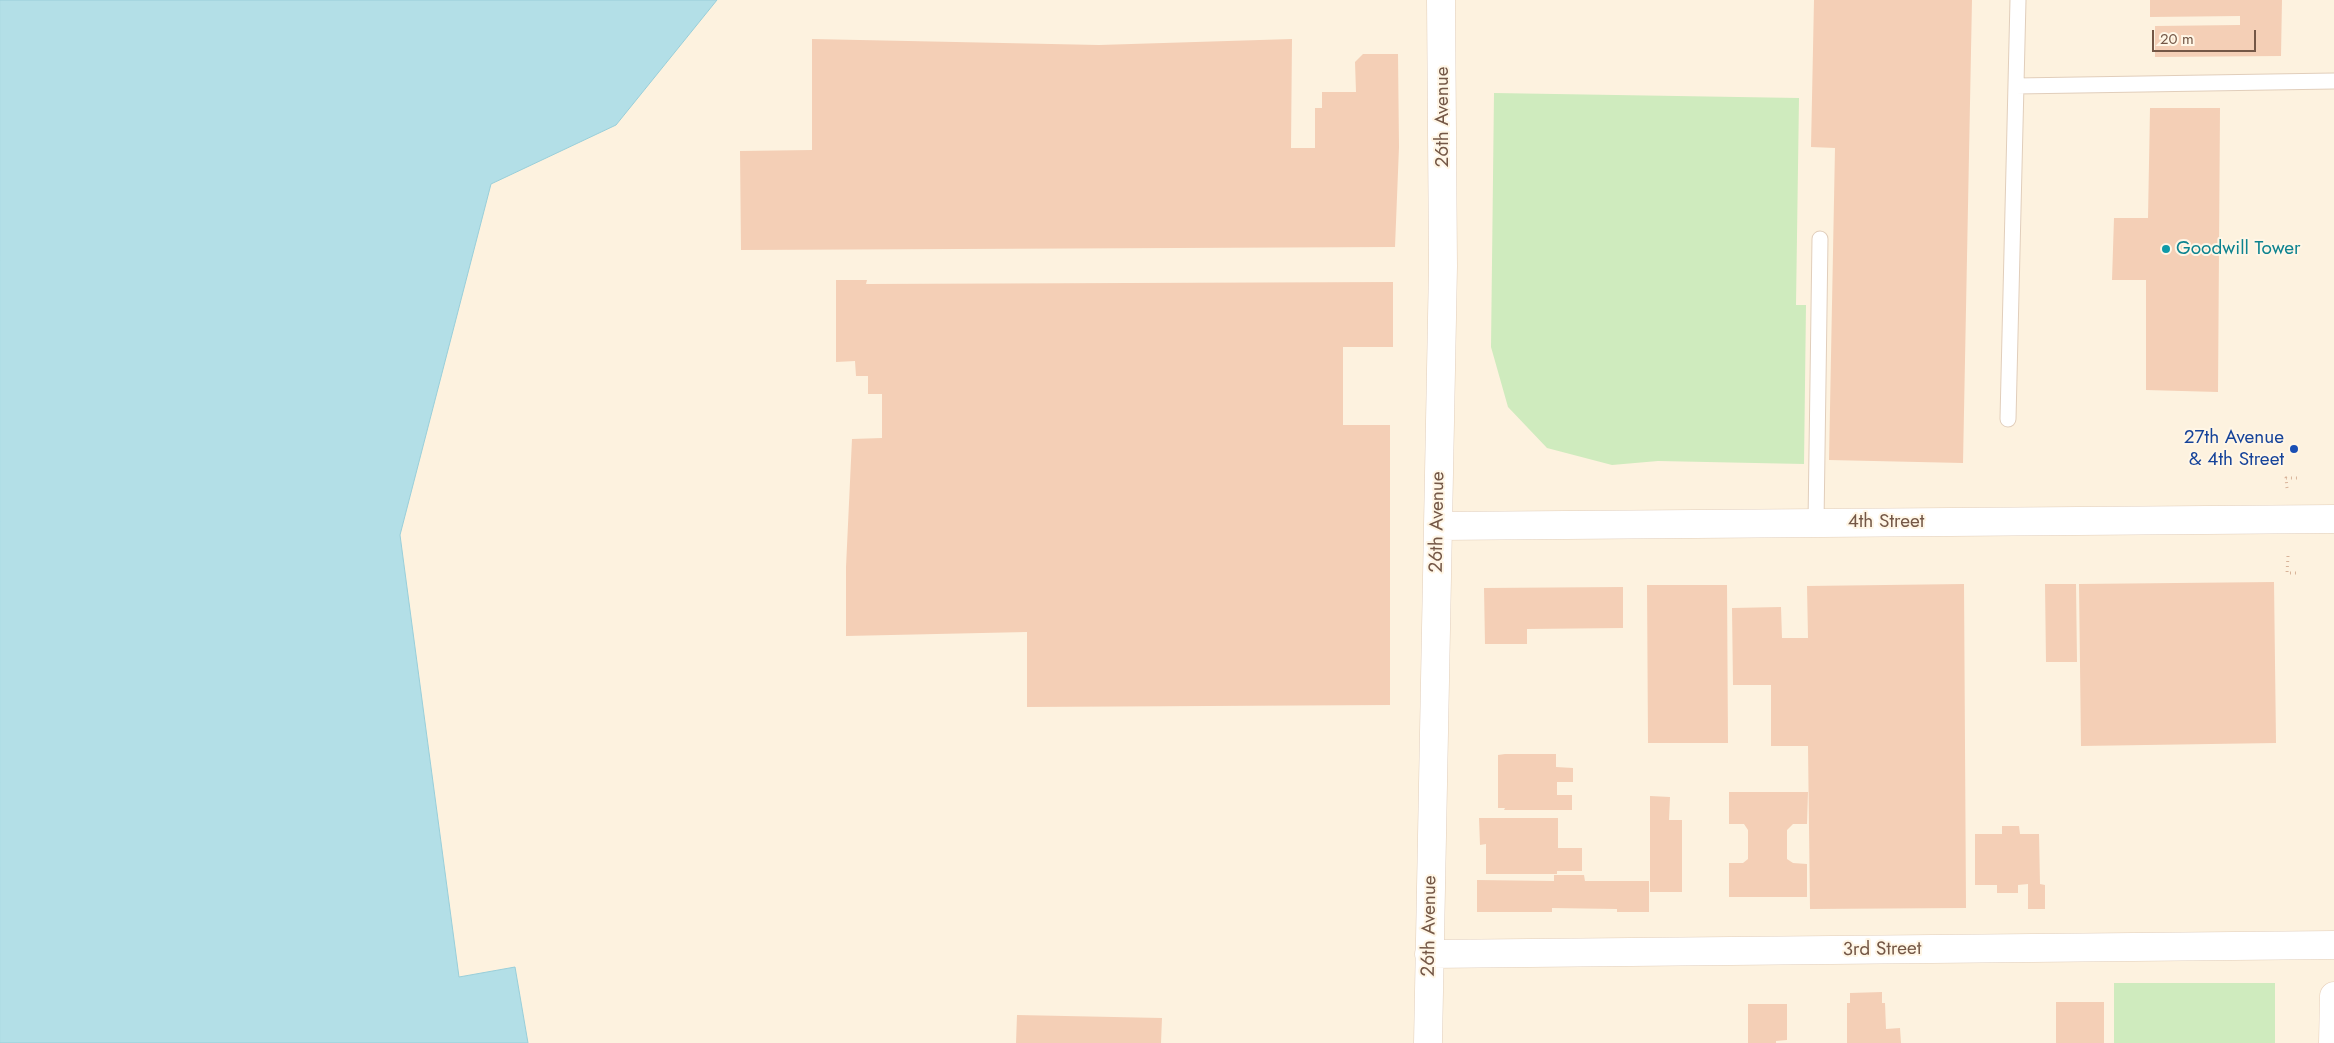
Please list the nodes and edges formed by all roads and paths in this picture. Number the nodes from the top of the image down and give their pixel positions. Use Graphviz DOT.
graph roads {
  1 [pos="1442,0"];
  2 [pos="2018,0"];
  3 [pos="2334,81"];
  4 [pos="2016,86"];
  5 [pos="1820,239"];
  6 [pos="2008,419"];
  7 [pos="2298,478"];
  8 [pos="2287,489"];
  9 [pos="2334,519"];
  10 [pos="1816,523"];
  11 [pos="1438,526"];
  12 [pos="2288,556"];
  13 [pos="2298,573"];
  14 [pos="2334,946"];
  15 [pos="1429,954"];
  16 [pos="2334,996"];
  17 [pos="1428,1043"];
  18 [pos="2333,1043"];
  1 -- 11 [label="street, 26th Avenue"];
  2 -- 4 [label="lane"];
  3 -- 4 [label="lane"];
  4 -- 6 [label="lane"];
  5 -- 10 [label="lane"];
  7 -- 8 [label="path"];
  9 -- 10 [label="street, 4th Street"];
  10 -- 11 [label="street, 4th Street"];
  11 -- 15 [label="street, 26th Avenue"];
  12 -- 13 [label="path"];
  14 -- 15 [label="street, 3rd Street"];
  15 -- 17 [label="street, 26th Avenue"];
  16 -- 18 [label="street"];
}
